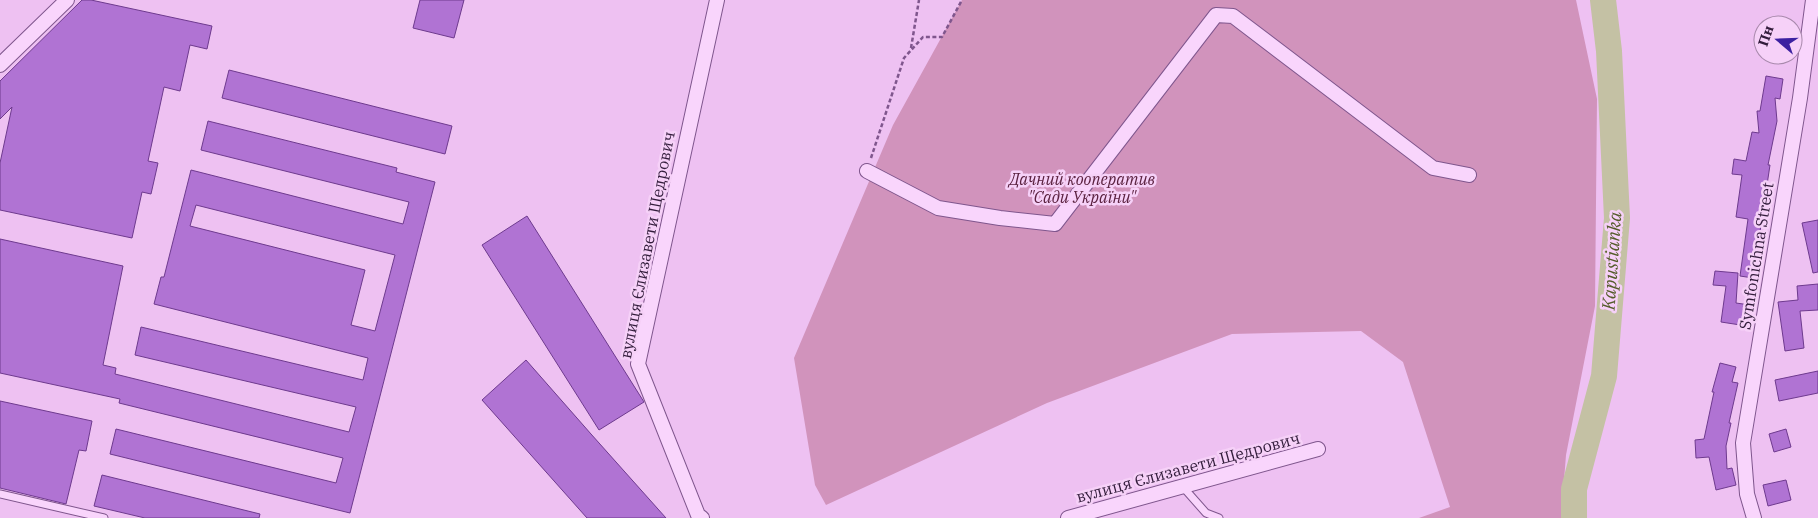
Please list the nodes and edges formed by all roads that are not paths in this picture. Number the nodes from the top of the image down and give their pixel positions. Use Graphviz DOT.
graph roads {
  1 [pos="67,0"];
  2 [pos="717,0"];
  3 [pos="1813,0"];
  4 [pos="0,64"];
  5 [pos="867,171"];
  6 [pos="1469,174"];
  7 [pos="1318,449"];
  8 [pos="1183,486"];
  9 [pos="0,494"];
  10 [pos="104,518"];
  11 [pos="702,518"];
  12 [pos="1068,518"];
  13 [pos="1219,518"];
  14 [pos="1754,518"];
  1 -- 4 [label="street"];
  2 -- 11 [label="street, вулиця Єлизавети Щедрович"];
  3 -- 14 [label="street, Symfonichna Street"];
  5 -- 6 [label="street"];
  7 -- 8 [label="street, вулиця Єлизавети Щедрович"];
  8 -- 12 [label="street, вулиця Єлизавети Щедрович"];
  8 -- 13 [label="lane"];
  9 -- 10 [label="lane"];
}
